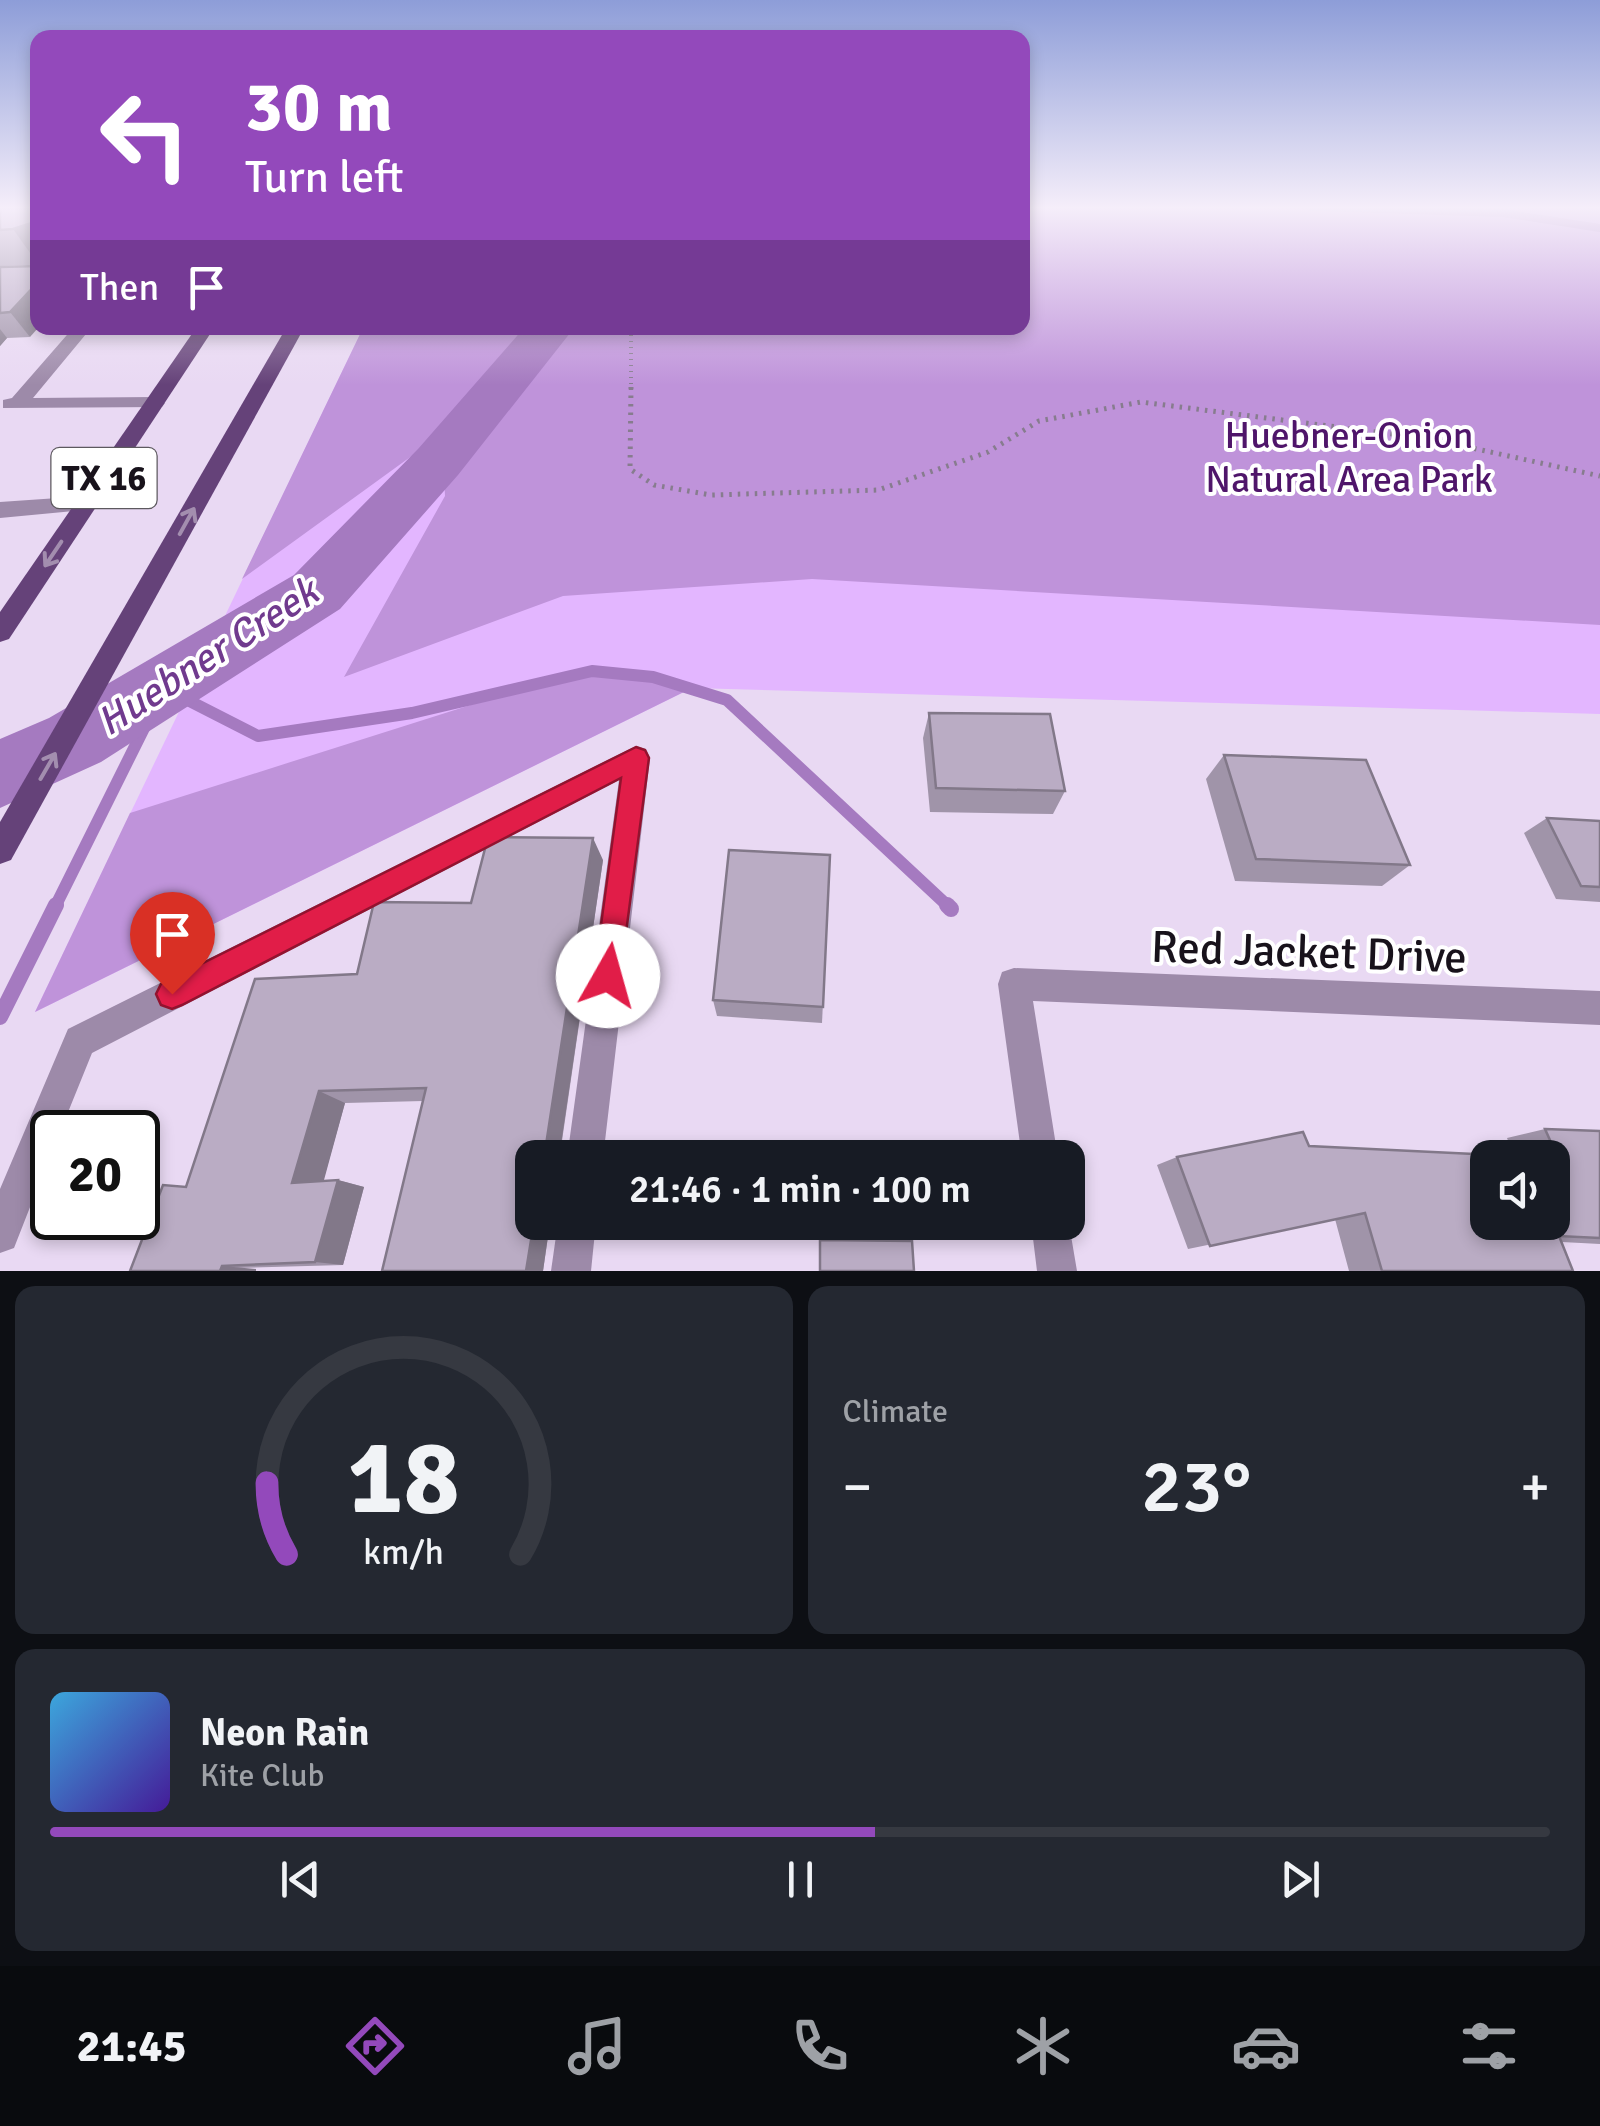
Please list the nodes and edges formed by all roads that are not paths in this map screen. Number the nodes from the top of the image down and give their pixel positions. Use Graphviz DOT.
graph roads {
  1 [pos="75,335"];
  2 [pos="200,335"];
  3 [pos="292,335"];
  4 [pos="154,403"];
  5 [pos="9,404"];
  6 [pos="86,504"];
  7 [pos="0,510"];
  8 [pos="1,631"];
  9 [pos="0,850"];
  10 [pos="1600,1008"];
  11 [pos="588,1140"];
  12 [pos="1037,1140"];
  13 [pos="0,1234"];
  14 [pos="575,1240"];
  15 [pos="1053,1240"];
  16 [pos="571,1271"];
  17 [pos="1057,1271"];
  1 -- 5 [label="street"];
  2 -- 4 [label="main road, TX 16"];
  9 -- 3 [label="main road, TX 16, one-way"];
  4 -- 5 [label="street"];
  4 -- 6 [label="main road, TX 16"];
  6 -- 7 [label="street"];
  6 -- 8 [label="main road, TX 16, one-way"];
  10 -- 12 [label="street, Red Jacket Drive"];
  11 -- 13 [label="street"];
  14 -- 16 [label="street"];
  15 -- 17 [label="street"];
}
